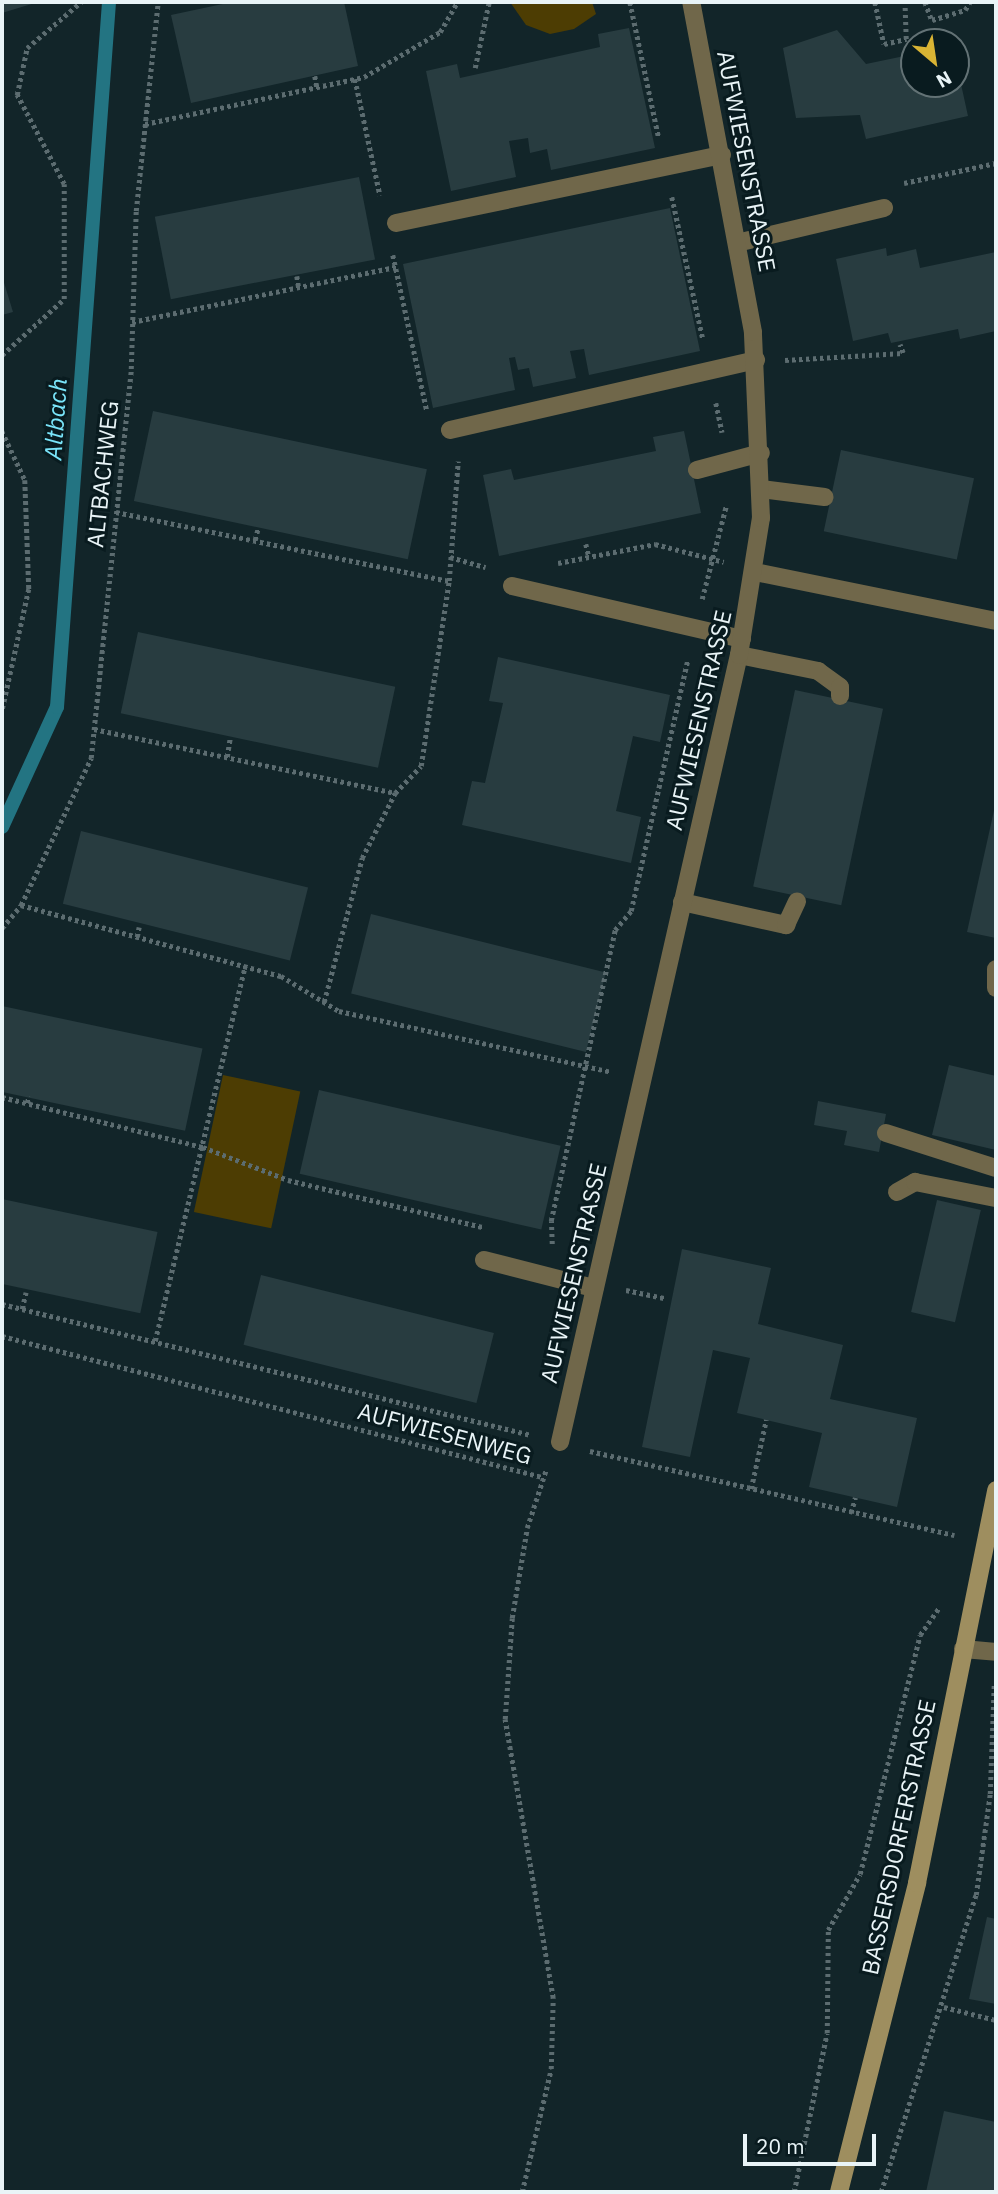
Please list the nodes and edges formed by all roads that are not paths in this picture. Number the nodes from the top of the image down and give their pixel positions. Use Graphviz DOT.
graph roads {
  1 [pos="691,2"];
  2 [pos="722,155"];
  3 [pos="884,208"];
  4 [pos="393,231"];
  5 [pos="741,242"];
  6 [pos="756,360"];
  7 [pos="450,430"];
  8 [pos="761,453"];
  9 [pos="697,470"];
  10 [pos="761,489"];
  11 [pos="824,497"];
  12 [pos="755,572"];
  13 [pos="512,586"];
  14 [pos="996,621"];
  15 [pos="740,647"];
  16 [pos="840,696"];
  17 [pos="797,901"];
  18 [pos="682,902"];
  19 [pos="996,969"];
  20 [pos="996,988"];
  21 [pos="886,1133"];
  22 [pos="996,1168"];
  23 [pos="897,1192"];
  24 [pos="996,1198"];
  25 [pos="484,1260"];
  26 [pos="594,1288"];
  27 [pos="560,1442"];
  28 [pos="996,1490"];
  29 [pos="962,1649"];
  30 [pos="995,1651"];
  31 [pos="839,2192"];
  1 -- 2 [label="street, AUFWIESENSTRASSE"];
  2 -- 4 [label="street"];
  2 -- 5 [label="street, AUFWIESENSTRASSE"];
  3 -- 5 [label="street"];
  5 -- 6 [label="street, AUFWIESENSTRASSE"];
  6 -- 7 [label="street"];
  6 -- 8 [label="street, AUFWIESENSTRASSE"];
  8 -- 9 [label="street"];
  8 -- 10 [label="street, AUFWIESENSTRASSE"];
  10 -- 11 [label="street"];
  10 -- 12 [label="street, AUFWIESENSTRASSE"];
  12 -- 14 [label="street"];
  12 -- 15 [label="street, AUFWIESENSTRASSE"];
  13 -- 15 [label="street"];
  15 -- 16 [label="street"];
  15 -- 18 [label="street, AUFWIESENSTRASSE"];
  17 -- 18 [label="street"];
  18 -- 26 [label="street, AUFWIESENSTRASSE"];
  19 -- 20 [label="street"];
  21 -- 22 [label="street"];
  23 -- 24 [label="street"];
  25 -- 26 [label="street"];
  26 -- 27 [label="street, AUFWIESENSTRASSE"];
  28 -- 29 [label="street, BASSERSDORFERSTRASSE"];
  29 -- 30 [label="street"];
  29 -- 31 [label="street, BASSERSDORFERSTRASSE"];
}
